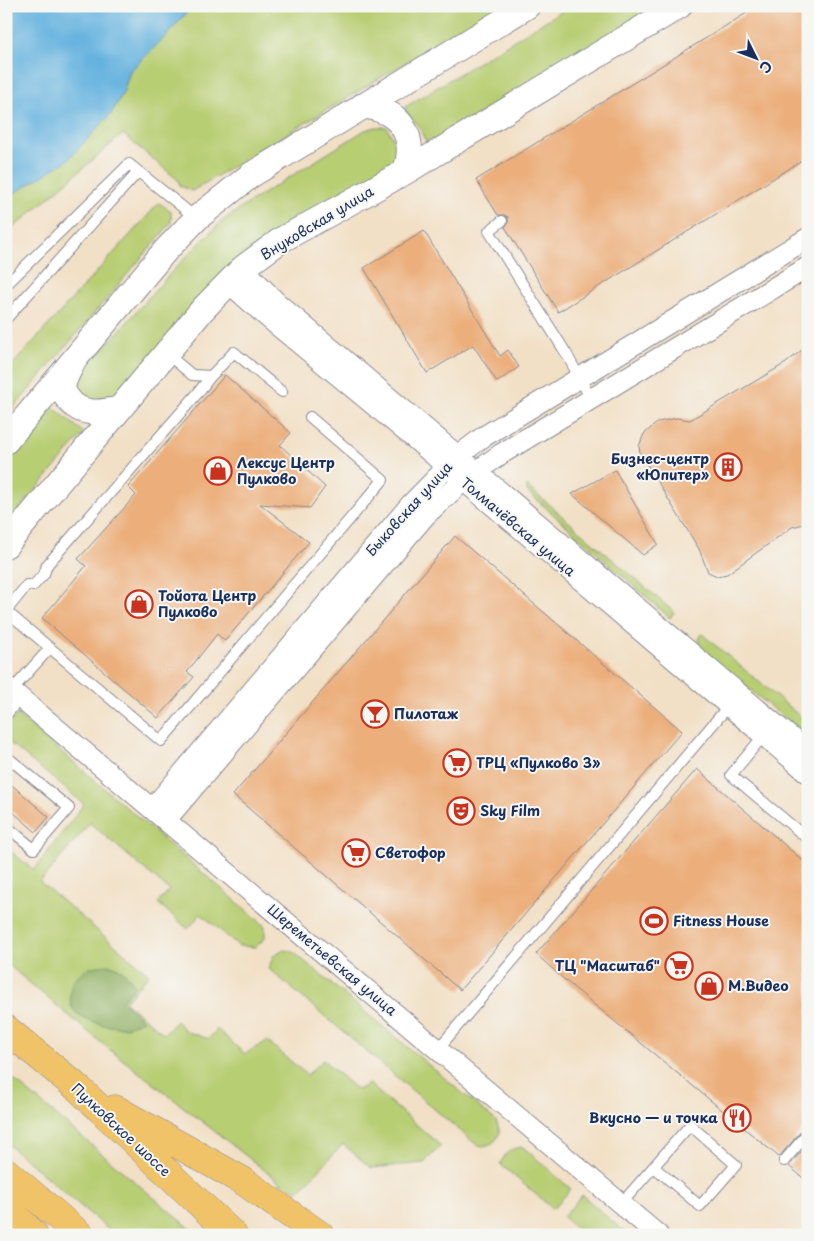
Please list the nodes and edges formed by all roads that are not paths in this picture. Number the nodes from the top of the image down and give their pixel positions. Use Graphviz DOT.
graph roads {
  1 [pos="527,6"];
  2 [pos="679,6"];
  3 [pos="362,106"];
  4 [pos="138,172"];
  5 [pos="405,172"];
  6 [pos="197,218"];
  7 [pos="502,221"];
  8 [pos="808,238"];
  9 [pos="808,267"];
  10 [pos="236,275"];
  11 [pos="6,285"];
  12 [pos="6,319"];
  13 [pos="166,353"];
  14 [pos="72,364"];
  15 [pos="211,376"];
  16 [pos="578,378"];
  17 [pos="282,392"];
  18 [pos="591,399"];
  19 [pos="119,409"];
  20 [pos="310,417"];
  21 [pos="6,441"];
  22 [pos="452,461"];
  23 [pos="470,476"];
  24 [pos="6,544"];
  25 [pos="6,611"];
  26 [pos="50,648"];
  27 [pos="13,691"];
  28 [pos="734,700"];
  29 [pos="6,715"];
  30 [pos="764,735"];
  31 [pos="808,752"];
  32 [pos="6,756"];
  33 [pos="808,772"];
  34 [pos="159,815"];
  35 [pos="6,826"];
  36 [pos="808,839"];
  37 [pos="6,1030"];
  38 [pos="438,1049"];
  39 [pos="79,1090"];
  40 [pos="808,1133"];
  41 [pos="784,1161"];
  42 [pos="654,1167"];
  43 [pos="6,1172"];
  44 [pos="621,1204"];
  45 [pos="6,1208"];
  46 [pos="34,1235"];
  47 [pos="80,1235"];
  48 [pos="233,1235"];
  49 [pos="320,1235"];
  50 [pos="658,1235"];
  1 -- 3 [label="street"];
  2 -- 5 [label="street, Внуковская улица"];
  3 -- 5 [label="street"];
  3 -- 6 [label="street"];
  4 -- 6 [label="lane"];
  4 -- 11 [label="lane"];
  4 -- 12 [label="lane"];
  5 -- 10 [label="street, Внуковская улица"];
  6 -- 14 [label="street"];
  7 -- 16 [label="lane"];
  8 -- 16 [label="street, Быковская улица"];
  9 -- 18 [label="street, Быковская улица"];
  10 -- 13 [label="street, Внуковская улица"];
  10 -- 22 [label="street, Толмачёвская улица"];
  13 -- 15 [label="lane"];
  13 -- 19 [label="street, Внуковская улица"];
  14 -- 19 [label="street"];
  14 -- 21 [label="street"];
  15 -- 17 [label="lane"];
  15 -- 25 [label="lane"];
  16 -- 18 [label="lane"];
  16 -- 22 [label="street, Быковская улица"];
  18 -- 23 [label="street, Быковская улица"];
  19 -- 24 [label="street, Внуковская улица"];
  20 -- 26 [label="lane"];
  22 -- 23 [label="street, Толмачёвская улица"];
  22 -- 34 [label="street, Быковская улица"];
  23 -- 28 [label="street, Толмачёвская улица"];
  23 -- 34 [label="street, Быковская улица"];
  25 -- 26 [label="lane"];
  26 -- 27 [label="lane"];
  27 -- 29 [label="lane"];
  27 -- 34 [label="street, Шереметьевская улица"];
  28 -- 30 [label="street, Толмачёвская улица"];
  28 -- 31 [label="street, Толмачёвская улица"];
  28 -- 38 [label="lane"];
  30 -- 33 [label="street, Толмачёвская улица"];
  30 -- 36 [label="lane"];
  32 -- 35 [label="lane"];
  34 -- 38 [label="street, Шереметьевская улица"];
  37 -- 39 [label="main road, Пулковское шоссе"];
  38 -- 44 [label="street, Шереметьевская улица"];
  39 -- 48 [label="main road, Пулковское шоссе"];
  39 -- 49 [label="main road"];
  40 -- 41 [label="lane"];
  42 -- 42 [label="lane"];
  42 -- 44 [label="lane"];
  43 -- 47 [label="main road"];
  44 -- 50 [label="street, Шереметьевская улица"];
  45 -- 46 [label="main road"];
}
